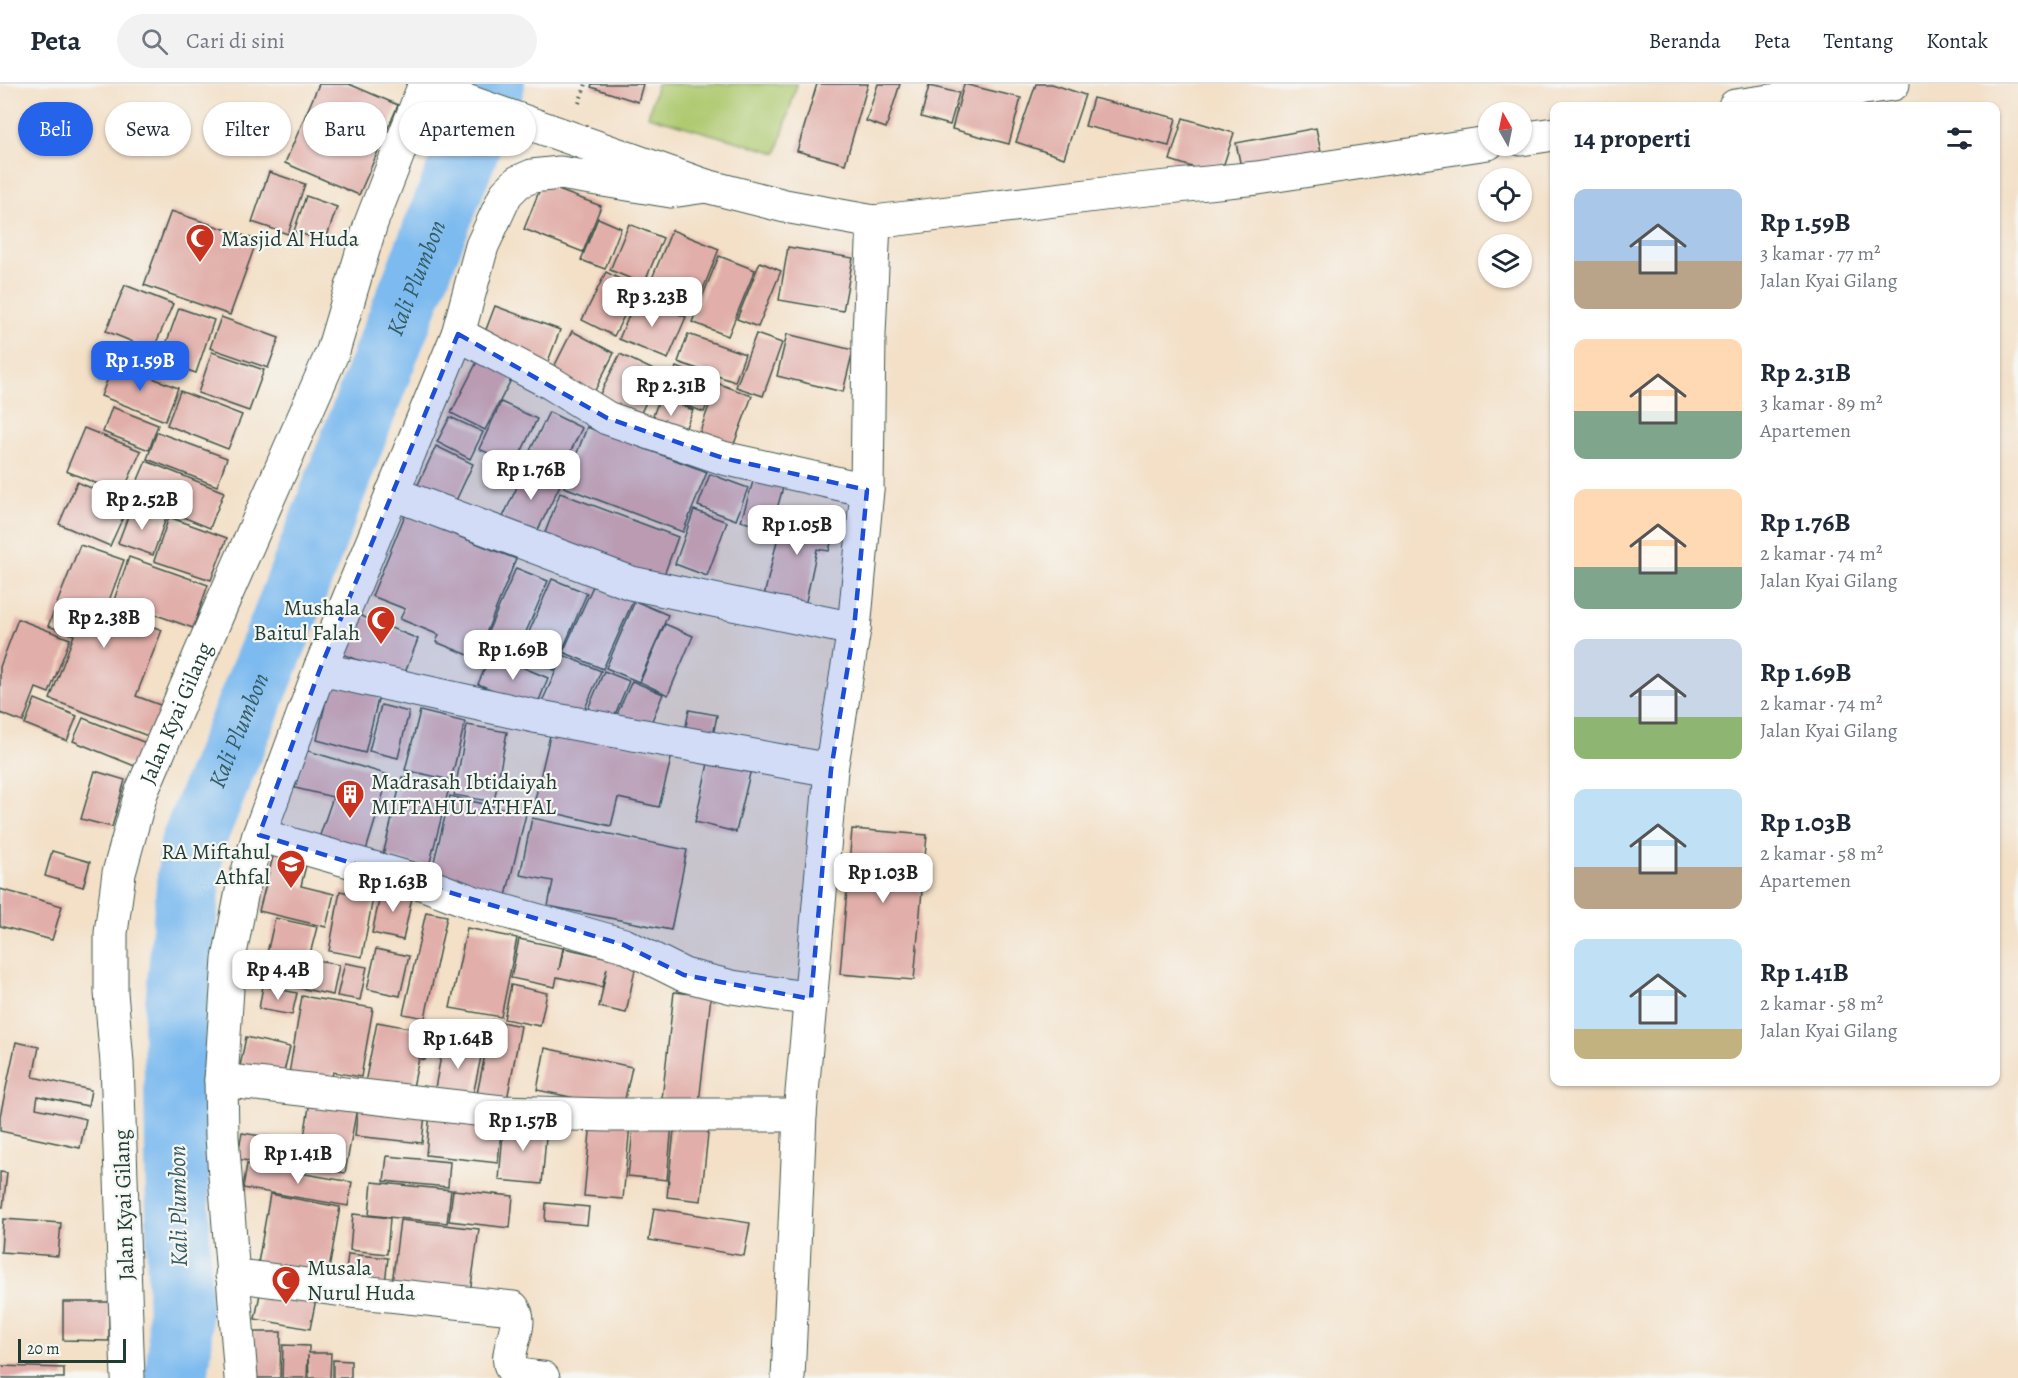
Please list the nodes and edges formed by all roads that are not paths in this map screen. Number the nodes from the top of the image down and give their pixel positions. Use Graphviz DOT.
graph roads {
  1 [pos="1893,84"];
  2 [pos="429,87"];
  3 [pos="1764,102"];
  4 [pos="1550,135"];
  5 [pos="1532,137"];
  6 [pos="1478,145"];
  7 [pos="706,186"];
  8 [pos="874,222"];
  9 [pos="458,334"];
  10 [pos="867,490"];
  11 [pos="392,493"];
  12 [pos="854,629"];
  13 [pos="320,669"];
  14 [pos="831,770"];
  15 [pos="259,835"];
  16 [pos="810,999"];
  17 [pos="222,1080"];
  18 [pos="800,1115"];
  19 [pos="232,1275"];
  20 [pos="128,1378"];
  21 [pos="241,1378"];
  22 [pos="543,1378"];
  23 [pos="788,1378"];
  1 -- 3 [label="street"];
  2 -- 7 [label="street"];
  2 -- 20 [label="street, Jalan Kyai Gilang"];
  4 -- 5 [label="street"];
  6 -- 8 [label="street"];
  7 -- 8 [label="street"];
  7 -- 9 [label="street"];
  8 -- 10 [label="street"];
  9 -- 10 [label="street"];
  9 -- 11 [label="street"];
  10 -- 12 [label="street"];
  11 -- 12 [label="street"];
  11 -- 13 [label="street"];
  12 -- 14 [label="street"];
  13 -- 14 [label="street"];
  13 -- 15 [label="street"];
  14 -- 16 [label="street"];
  15 -- 16 [label="street"];
  15 -- 17 [label="street"];
  16 -- 18 [label="street"];
  17 -- 18 [label="street"];
  17 -- 19 [label="street"];
  18 -- 23 [label="street"];
  19 -- 21 [label="street"];
  19 -- 22 [label="street"];
}
